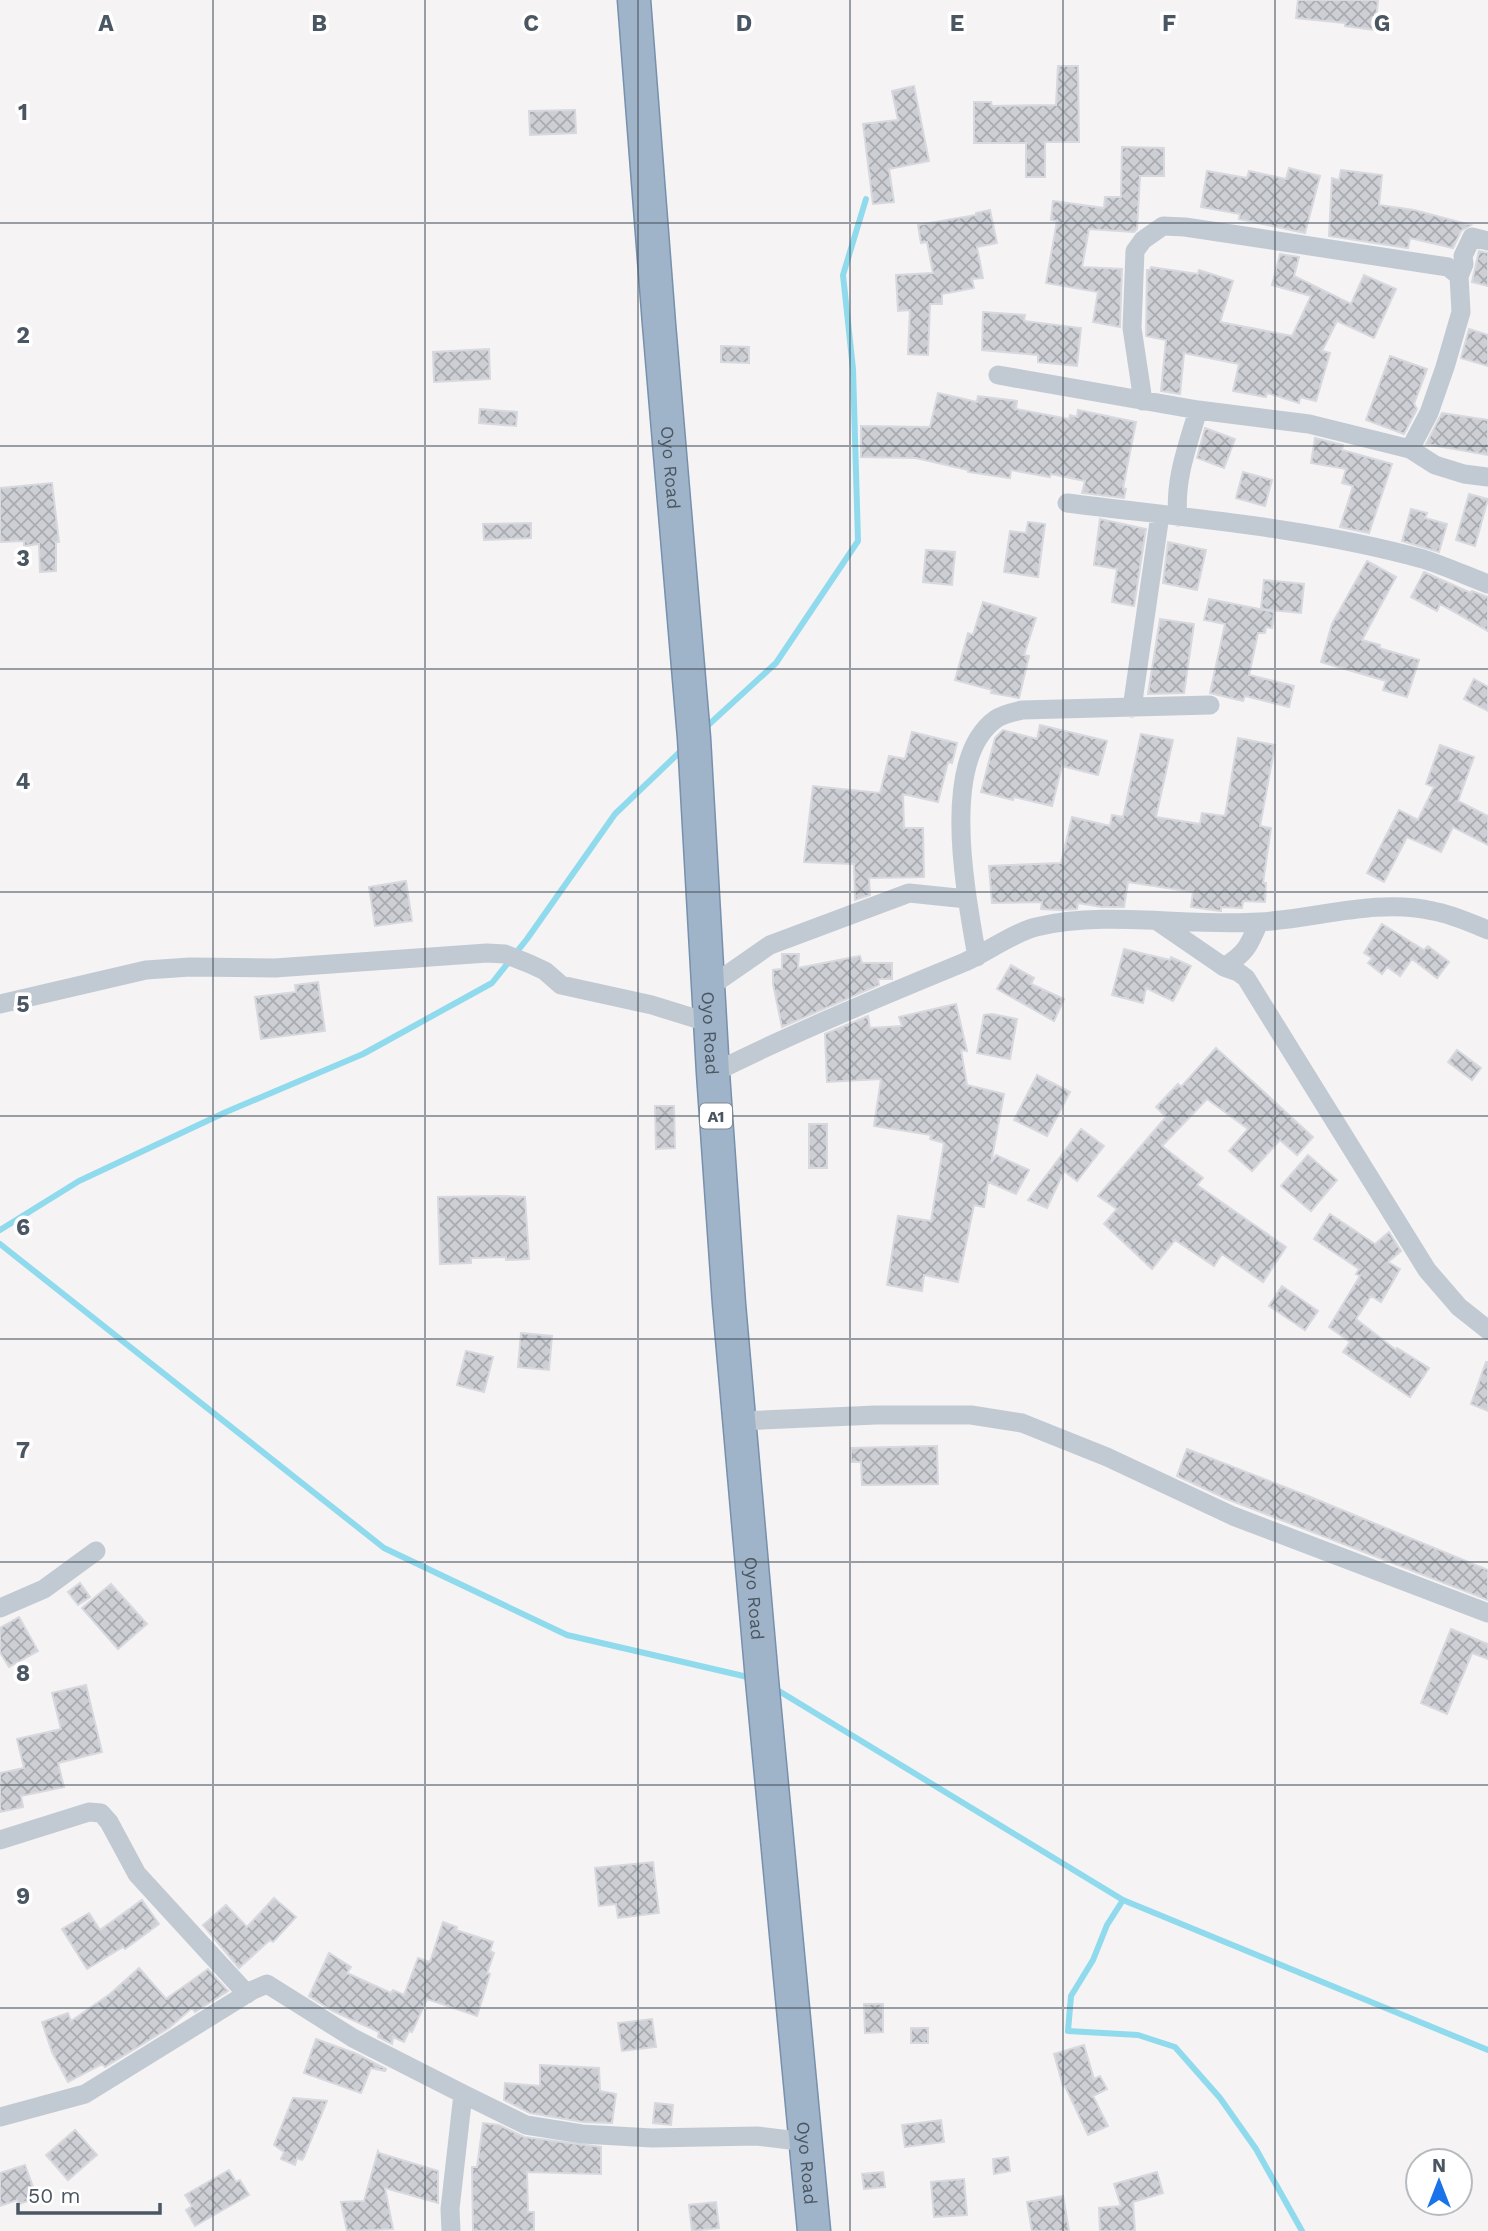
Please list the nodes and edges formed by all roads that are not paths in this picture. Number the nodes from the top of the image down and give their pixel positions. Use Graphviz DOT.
graph roads {
  1 [pos="634,0"];
  2 [pos="1488,241"];
  3 [pos="1459,276"];
  4 [pos="998,375"];
  5 [pos="1143,401"];
  6 [pos="1198,410"];
  7 [pos="1410,449"];
  8 [pos="1488,477"];
  9 [pos="1067,503"];
  10 [pos="1169,516"];
  11 [pos="1488,584"];
  12 [pos="1210,705"];
  13 [pos="1132,708"];
  14 [pos="967,899"];
  15 [pos="1157,921"];
  16 [pos="1259,922"];
  17 [pos="1488,929"];
  18 [pos="977,957"];
  19 [pos="1224,967"];
  20 [pos="708,988"];
  21 [pos="0,1004"];
  22 [pos="710,1023"];
  23 [pos="713,1073"];
  24 [pos="1488,1330"];
  25 [pos="740,1421"];
  26 [pos="96,1552"];
  27 [pos="0,1608"];
  28 [pos="1488,1613"];
  29 [pos="0,1840"];
  30 [pos="247,1994"];
  31 [pos="463,2094"];
  32 [pos="0,2117"];
  33 [pos="807,2142"];
  34 [pos="451,2231"];
  35 [pos="814,2231"];
  1 -- 20 [label="highway, Oyo Road / A1"];
  2 -- 3 [label="street"];
  3 -- 5 [label="street"];
  3 -- 7 [label="street"];
  4 -- 5 [label="street"];
  5 -- 6 [label="street"];
  6 -- 7 [label="street"];
  6 -- 10 [label="street"];
  7 -- 8 [label="street"];
  9 -- 10 [label="street"];
  10 -- 11 [label="street"];
  10 -- 13 [label="street"];
  12 -- 13 [label="street"];
  13 -- 14 [label="street"];
  14 -- 18 [label="street"];
  14 -- 20 [label="street"];
  15 -- 16 [label="street"];
  15 -- 18 [label="street"];
  15 -- 19 [label="street"];
  16 -- 17 [label="street"];
  16 -- 19 [label="street"];
  18 -- 23 [label="street"];
  19 -- 24 [label="street"];
  20 -- 22 [label="highway, Oyo Road / A1"];
  21 -- 22 [label="street"];
  22 -- 23 [label="highway, Oyo Road / A1"];
  23 -- 25 [label="highway, Oyo Road / A1"];
  25 -- 28 [label="street"];
  25 -- 33 [label="highway, Oyo Road / A1"];
  26 -- 27 [label="street"];
  29 -- 30 [label="street"];
  30 -- 31 [label="street"];
  30 -- 32 [label="street"];
  31 -- 33 [label="street"];
  31 -- 34 [label="street"];
  33 -- 35 [label="highway, Oyo Road / A1"];
}
